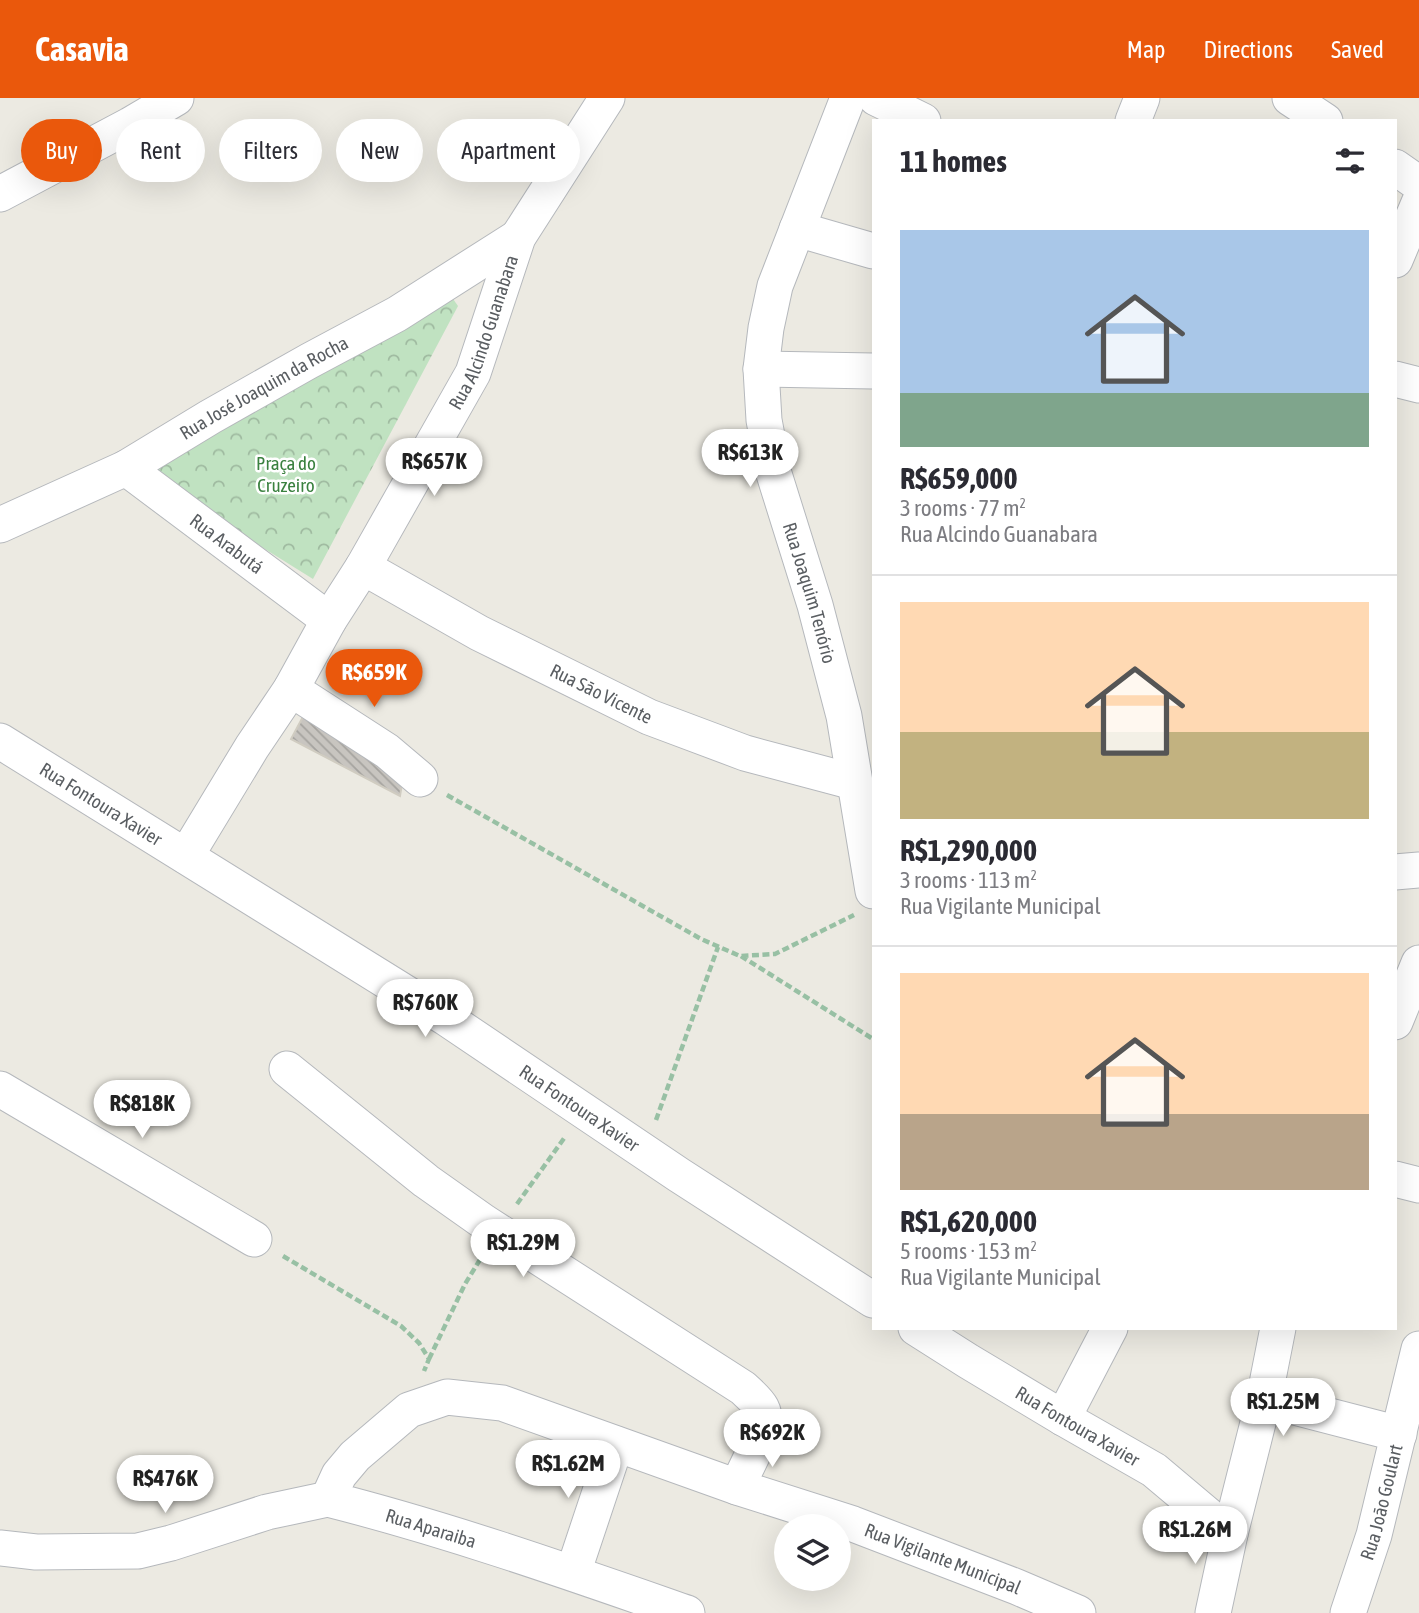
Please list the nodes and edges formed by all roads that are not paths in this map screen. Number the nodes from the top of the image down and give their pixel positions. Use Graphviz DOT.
graph roads {
  1 [pos="176,98"];
  2 [pos="607,98"];
  3 [pos="848,98"];
  4 [pos="876,98"];
  5 [pos="1142,98"];
  6 [pos="1290,98"];
  7 [pos="919,119"];
  8 [pos="1134,119"];
  9 [pos="1322,119"];
  10 [pos="1397,168"];
  11 [pos="1419,184"];
  12 [pos="0,194"];
  13 [pos="1419,203"];
  14 [pos="797,229"];
  15 [pos="518,237"];
  16 [pos="872,251"];
  17 [pos="1397,257"];
  18 [pos="1397,262"];
  19 [pos="1419,267"];
  20 [pos="761,369"];
  21 [pos="872,371"];
  22 [pos="1397,380"];
  23 [pos="1419,385"];
  24 [pos="126,468"];
  25 [pos="0,525"];
  26 [pos="363,567"];
  27 [pos="329,620"];
  28 [pos="291,689"];
  29 [pos="0,741"];
  30 [pos="420,779"];
  31 [pos="854,782"];
  32 [pos="869,840"];
  33 [pos="186,856"];
  34 [pos="1419,870"];
  35 [pos="1397,872"];
  36 [pos="867,901"];
  37 [pos="1419,963"];
  38 [pos="1397,1017"];
  39 [pos="287,1069"];
  40 [pos="0,1088"];
  41 [pos="1397,1180"];
  42 [pos="1419,1185"];
  43 [pos="254,1239"];
  44 [pos="872,1299"];
  45 [pos="919,1330"];
  46 [pos="1109,1330"];
  47 [pos="1278,1330"];
  48 [pos="1419,1349"];
  49 [pos="1264,1399"];
  50 [pos="1063,1418"];
  51 [pos="1399,1434"];
  52 [pos="616,1444"];
  53 [pos="737,1487"];
  54 [pos="328,1499"];
  55 [pos="1230,1534"];
  56 [pos="0,1548"];
  57 [pos="573,1573"];
  58 [pos="687,1613"];
  59 [pos="1078,1613"];
  60 [pos="1213,1613"];
  61 [pos="1348,1613"];
  1 -- 12 [label="street"];
  2 -- 15 [label="street, Rua Alcindo Guanabara"];
  3 -- 14 [label="street, Rua Joaquim Tenório"];
  4 -- 7 [label="street"];
  5 -- 8 [label="street"];
  6 -- 9 [label="street"];
  10 -- 11 [label="street"];
  13 -- 17 [label="street"];
  14 -- 16 [label="street"];
  14 -- 20 [label="street, Rua Joaquim Tenório"];
  15 -- 24 [label="street, Rua José Joaquim da Rocha"];
  15 -- 26 [label="street, Rua Alcindo Guanabara"];
  18 -- 19 [label="street"];
  20 -- 21 [label="street"];
  20 -- 31 [label="street, Rua Joaquim Tenório"];
  22 -- 23 [label="street"];
  24 -- 25 [label="street, Rua José Joaquim da Rocha"];
  24 -- 27 [label="street, Rua Arabutá"];
  26 -- 27 [label="street, Rua Alcindo Guanabara"];
  26 -- 31 [label="street, Rua Sāo Vicente"];
  27 -- 28 [label="street, Rua Alcindo Guanabara"];
  28 -- 30 [label="street"];
  28 -- 33 [label="street, Rua Alcindo Guanabara"];
  29 -- 33 [label="street, Rua Fontoura Xavier"];
  31 -- 32 [label="street, Rua Joaquim Tenório"];
  32 -- 36 [label="street, Rua Joaquim Tenório"];
  33 -- 44 [label="street, Rua Fontoura Xavier"];
  34 -- 35 [label="street"];
  37 -- 38 [label="street"];
  39 -- 53 [label="street"];
  40 -- 43 [label="street"];
  41 -- 42 [label="street"];
  45 -- 50 [label="street, Rua Fontoura Xavier"];
  46 -- 50 [label="street"];
  47 -- 49 [label="street"];
  48 -- 51 [label="street, Rua Joāo Goulart"];
  49 -- 51 [label="street"];
  49 -- 55 [label="street"];
  50 -- 55 [label="street, Rua Fontoura Xavier"];
  51 -- 61 [label="street, Rua Joāo Goulart"];
  52 -- 53 [label="street, Rua Vigilante Municipal"];
  52 -- 54 [label="street, Rua Vigilante Municipal"];
  52 -- 57 [label="street"];
  53 -- 59 [label="street, Rua Vigilante Municipal"];
  54 -- 56 [label="street"];
  54 -- 57 [label="street, Rua Aparaiba"];
  55 -- 60 [label="street"];
  57 -- 58 [label="street, Rua Aparaiba"];
}
